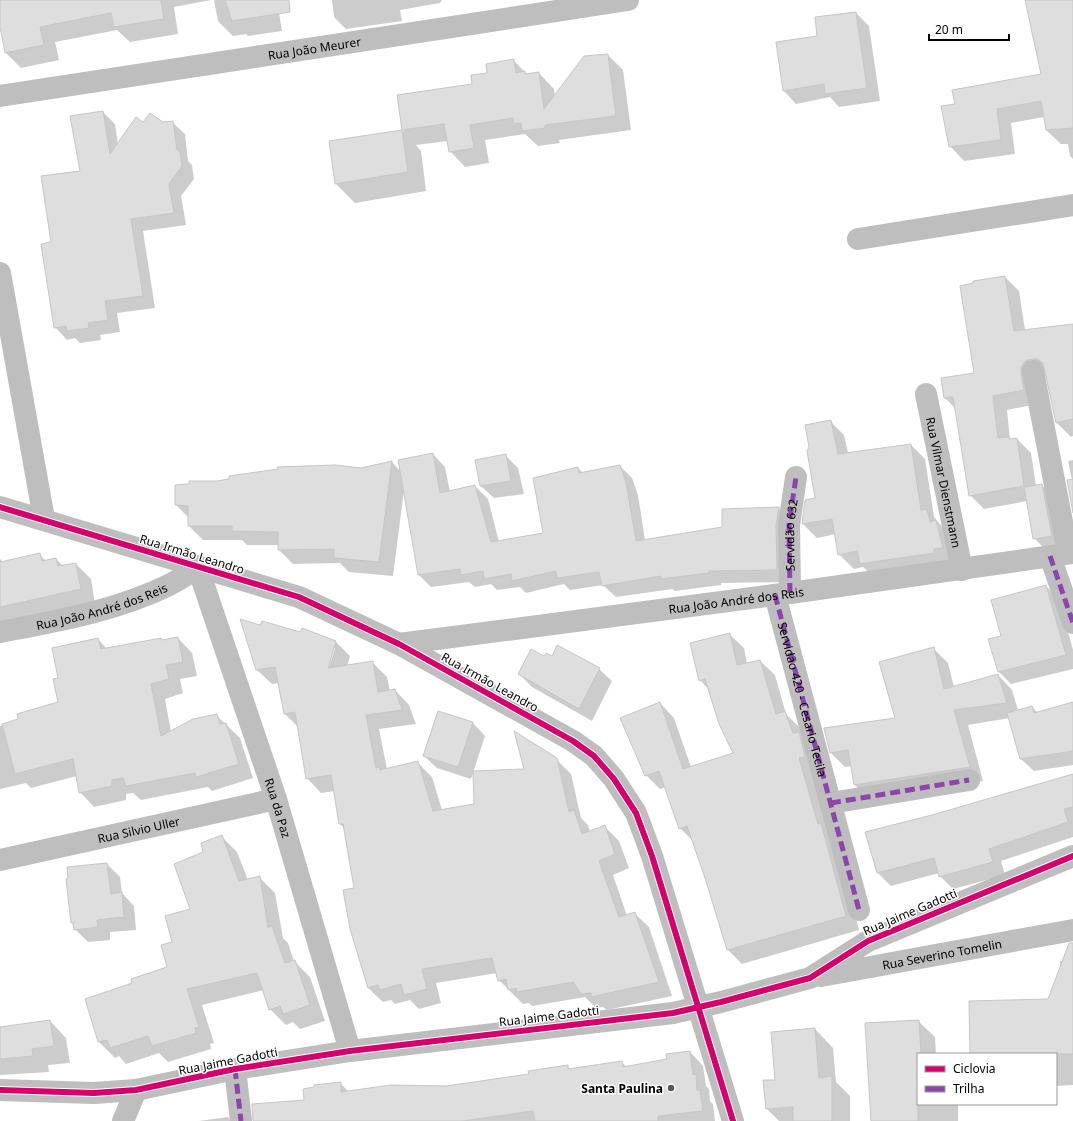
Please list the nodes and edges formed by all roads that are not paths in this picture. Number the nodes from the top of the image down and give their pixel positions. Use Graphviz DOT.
graph roads {
  1 [pos="628,0"];
  2 [pos="0,96"];
  3 [pos="1073,205"];
  4 [pos="858,240"];
  5 [pos="0,273"];
  6 [pos="1033,371"];
  7 [pos="926,394"];
  8 [pos="796,477"];
  9 [pos="0,507"];
  10 [pos="44,519"];
  11 [pos="1064,554"];
  12 [pos="198,568"];
  13 [pos="962,570"];
  14 [pos="782,594"];
  15 [pos="1073,623"];
  16 [pos="0,632"];
  17 [pos="399,644"];
  18 [pos="968,780"];
  19 [pos="276,799"];
  20 [pos="830,803"];
  21 [pos="1073,856"];
  22 [pos="0,860"];
  23 [pos="859,910"];
  24 [pos="1073,930"];
  25 [pos="810,978"];
  26 [pos="699,1008"];
  27 [pos="350,1051"];
  28 [pos="235,1069"];
  29 [pos="0,1090"];
  30 [pos="136,1090"];
  31 [pos="123,1121"];
  32 [pos="241,1121"];
  33 [pos="733,1121"];
  1 -- 2 [label="street, Rua João Meurer"];
  3 -- 4 [label="street"];
  5 -- 10 [label="street"];
  6 -- 11 [label="street"];
  7 -- 13 [label="street, Rua Vilmar Dienstmann"];
  8 -- 14 [label="street, Servidão 632"];
  9 -- 10 [label="street, Rua Irmão Leandro"];
  10 -- 12 [label="street, Rua Irmão Leandro"];
  11 -- 13 [label="street, Rua João André dos Reis"];
  11 -- 15 [label="street"];
  12 -- 16 [label="street, Rua João André dos Reis"];
  12 -- 17 [label="street, Rua Irmão Leandro"];
  12 -- 19 [label="street, Rua da Paz"];
  13 -- 14 [label="street, Rua João André dos Reis"];
  14 -- 17 [label="street, Rua João André dos Reis"];
  14 -- 20 [label="street, Servidão 420 - Cesario Tecila"];
  17 -- 26 [label="street, Rua Irmão Leandro"];
  18 -- 20 [label="street"];
  19 -- 22 [label="street, Rua Silvio Uller"];
  19 -- 27 [label="street, Rua da Paz"];
  20 -- 23 [label="street, Servidão 420 - Cesario Tecila"];
  21 -- 25 [label="street, Rua Jaime Gadotti"];
  24 -- 25 [label="street, Rua Severino Tomelin"];
  25 -- 26 [label="street, Rua Jaime Gadotti"];
  26 -- 27 [label="street, Rua Jaime Gadotti"];
  26 -- 33 [label="street, Rua Irmão Leandro"];
  27 -- 28 [label="street, Rua Jaime Gadotti"];
  28 -- 30 [label="street, Rua Jaime Gadotti"];
  28 -- 32 [label="street"];
  29 -- 30 [label="street, Rua Jaime Gadotti"];
  30 -- 31 [label="street"];
}
